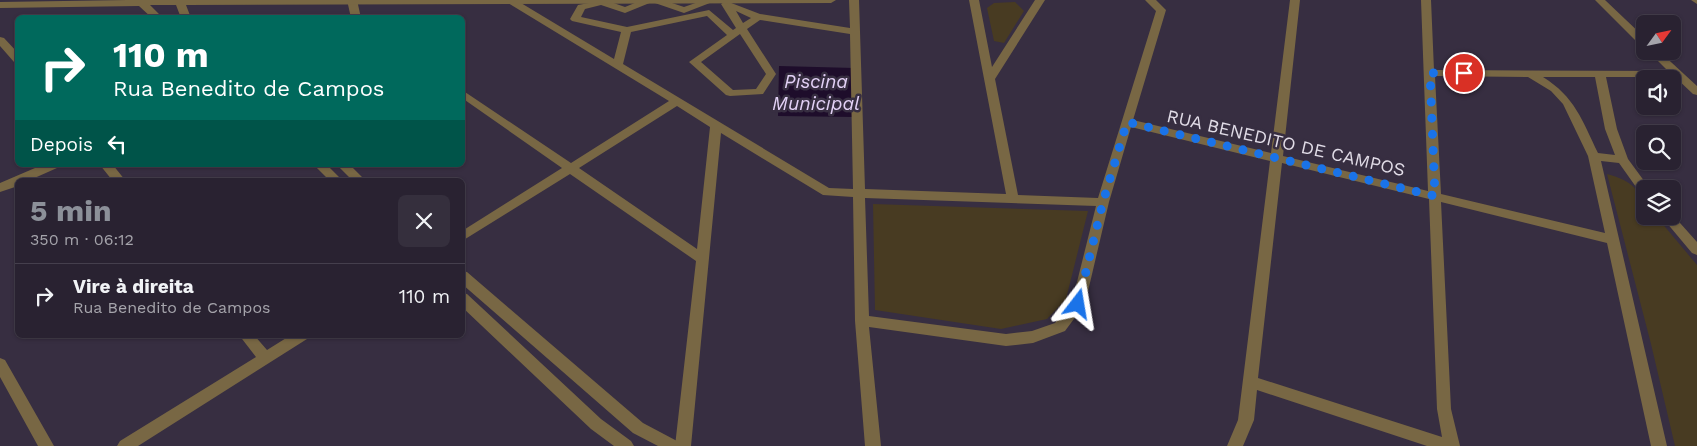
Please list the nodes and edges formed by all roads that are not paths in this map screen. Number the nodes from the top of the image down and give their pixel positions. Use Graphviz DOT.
graph roads {
  1 [pos="750,0"];
  2 [pos="831,0"];
  3 [pos="854,0"];
  4 [pos="974,0"];
  5 [pos="1040,0"];
  6 [pos="1150,0"];
  7 [pos="1295,0"];
  8 [pos="1426,0"];
  9 [pos="1600,0"];
  10 [pos="114,1"];
  11 [pos="352,1"];
  12 [pos="511,1"];
  13 [pos="142,2"];
  14 [pos="180,2"];
  15 [pos="600,2"];
  16 [pos="718,2"];
  17 [pos="0,5"];
  18 [pos="155,15"];
  19 [pos="185,15"];
  20 [pos="355,15"];
  21 [pos="758,18"];
  22 [pos="743,28"];
  23 [pos="627,30"];
  24 [pos="855,32"];
  25 [pos="1636,35"];
  26 [pos="733,36"];
  27 [pos="0,40"];
  28 [pos="15,57"];
  29 [pos="1662,60"];
  30 [pos="617,66"];
  31 [pos="1673,70"];
  32 [pos="1430,73"];
  33 [pos="1532,74"];
  34 [pos="1600,74"];
  35 [pos="1636,74"];
  36 [pos="1681,78"];
  37 [pos="990,79"];
  38 [pos="1697,92"];
  39 [pos="465,95"];
  40 [pos="675,102"];
  41 [pos="1127,122"];
  42 [pos="716,126"];
  43 [pos="1594,156"];
  44 [pos="1276,158"];
  45 [pos="1623,160"];
  46 [pos="48,167"];
  47 [pos="108,167"];
  48 [pos="322,167"];
  49 [pos="346,167"];
  50 [pos="572,167"];
  51 [pos="23,178"];
  52 [pos="116,178"];
  53 [pos="334,178"];
  54 [pos="357,178"];
  55 [pos="1637,180"];
  56 [pos="15,181"];
  57 [pos="0,188"];
  58 [pos="859,193"];
  59 [pos="1435,196"];
  60 [pos="1013,198"];
  61 [pos="1103,202"];
  62 [pos="1675,225"];
  63 [pos="465,235"];
  64 [pos="1611,239"];
  65 [pos="1697,250"];
  66 [pos="703,260"];
  67 [pos="465,279"];
  68 [pos="465,301"];
  69 [pos="862,321"];
  70 [pos="248,338"];
  71 [pos="297,338"];
  72 [pos="265,358"];
  73 [pos="0,364"];
  74 [pos="1250,382"];
  75 [pos="46,446"];
  76 [pos="125,446"];
  77 [pos="626,446"];
  78 [pos="672,446"];
  79 [pos="683,446"];
  80 [pos="873,446"];
  81 [pos="1235,446"];
  82 [pos="1448,446"];
  83 [pos="1452,446"];
  84 [pos="1659,446"];
  1 -- 2 [label="street"];
  1 -- 16 [label="street"];
  3 -- 24 [label="street"];
  4 -- 37 [label="street"];
  5 -- 37 [label="street"];
  6 -- 41 [label="street"];
  7 -- 44 [label="street"];
  8 -- 32 [label="street"];
  9 -- 25 [label="street"];
  10 -- 13 [label="street"];
  10 -- 17 [label="street"];
  11 -- 12 [label="street"];
  11 -- 14 [label="street"];
  11 -- 20 [label="street"];
  12 -- 15 [label="street"];
  12 -- 30 [label="street"];
  13 -- 14 [label="street"];
  13 -- 18 [label="street"];
  14 -- 19 [label="street"];
  15 -- 16 [label="street"];
  15 -- 23 [label="street"];
  16 -- 21 [label="street"];
  16 -- 22 [label="street"];
  21 -- 22 [label="street"];
  21 -- 24 [label="street"];
  22 -- 26 [label="street"];
  22 -- 26 [label="street"];
  23 -- 26 [label="street"];
  23 -- 30 [label="street"];
  24 -- 58 [label="street"];
  27 -- 28 [label="street"];
  29 -- 31 [label="street"];
  30 -- 40 [label="street"];
  32 -- 33 [label="street"];
  32 -- 59 [label="street"];
  33 -- 34 [label="street"];
  33 -- 43 [label="street"];
  34 -- 35 [label="street"];
  34 -- 45 [label="street"];
  36 -- 38 [label="street"];
  37 -- 60 [label="street"];
  39 -- 50 [label="street"];
  40 -- 42 [label="street"];
  40 -- 50 [label="street"];
  41 -- 44 [label="street, RUA BENEDITO DE CAMPOS"];
  41 -- 61 [label="street"];
  42 -- 58 [label="street"];
  42 -- 66 [label="street"];
  43 -- 45 [label="street"];
  43 -- 64 [label="street"];
  44 -- 59 [label="street, RUA BENEDITO DE CAMPOS"];
  44 -- 74 [label="street"];
  45 -- 55 [label="street"];
  46 -- 51 [label="street"];
  47 -- 52 [label="street"];
  48 -- 53 [label="street"];
  49 -- 54 [label="street"];
  50 -- 63 [label="street"];
  50 -- 66 [label="street"];
  56 -- 57 [label="street"];
  58 -- 60 [label="street"];
  58 -- 69 [label="street"];
  59 -- 64 [label="street, RUA BENEDITO DE CAMPOS"];
  59 -- 83 [label="street"];
  60 -- 61 [label="street"];
  61 -- 69 [label="street"];
  62 -- 65 [label="street"];
  64 -- 84 [label="street"];
  66 -- 79 [label="street"];
  67 -- 78 [label="street"];
  68 -- 77 [label="street"];
  69 -- 80 [label="street"];
  70 -- 72 [label="street"];
  71 -- 72 [label="street"];
  72 -- 76 [label="street"];
  73 -- 75 [label="street"];
  74 -- 81 [label="street"];
  74 -- 82 [label="street"];
}
